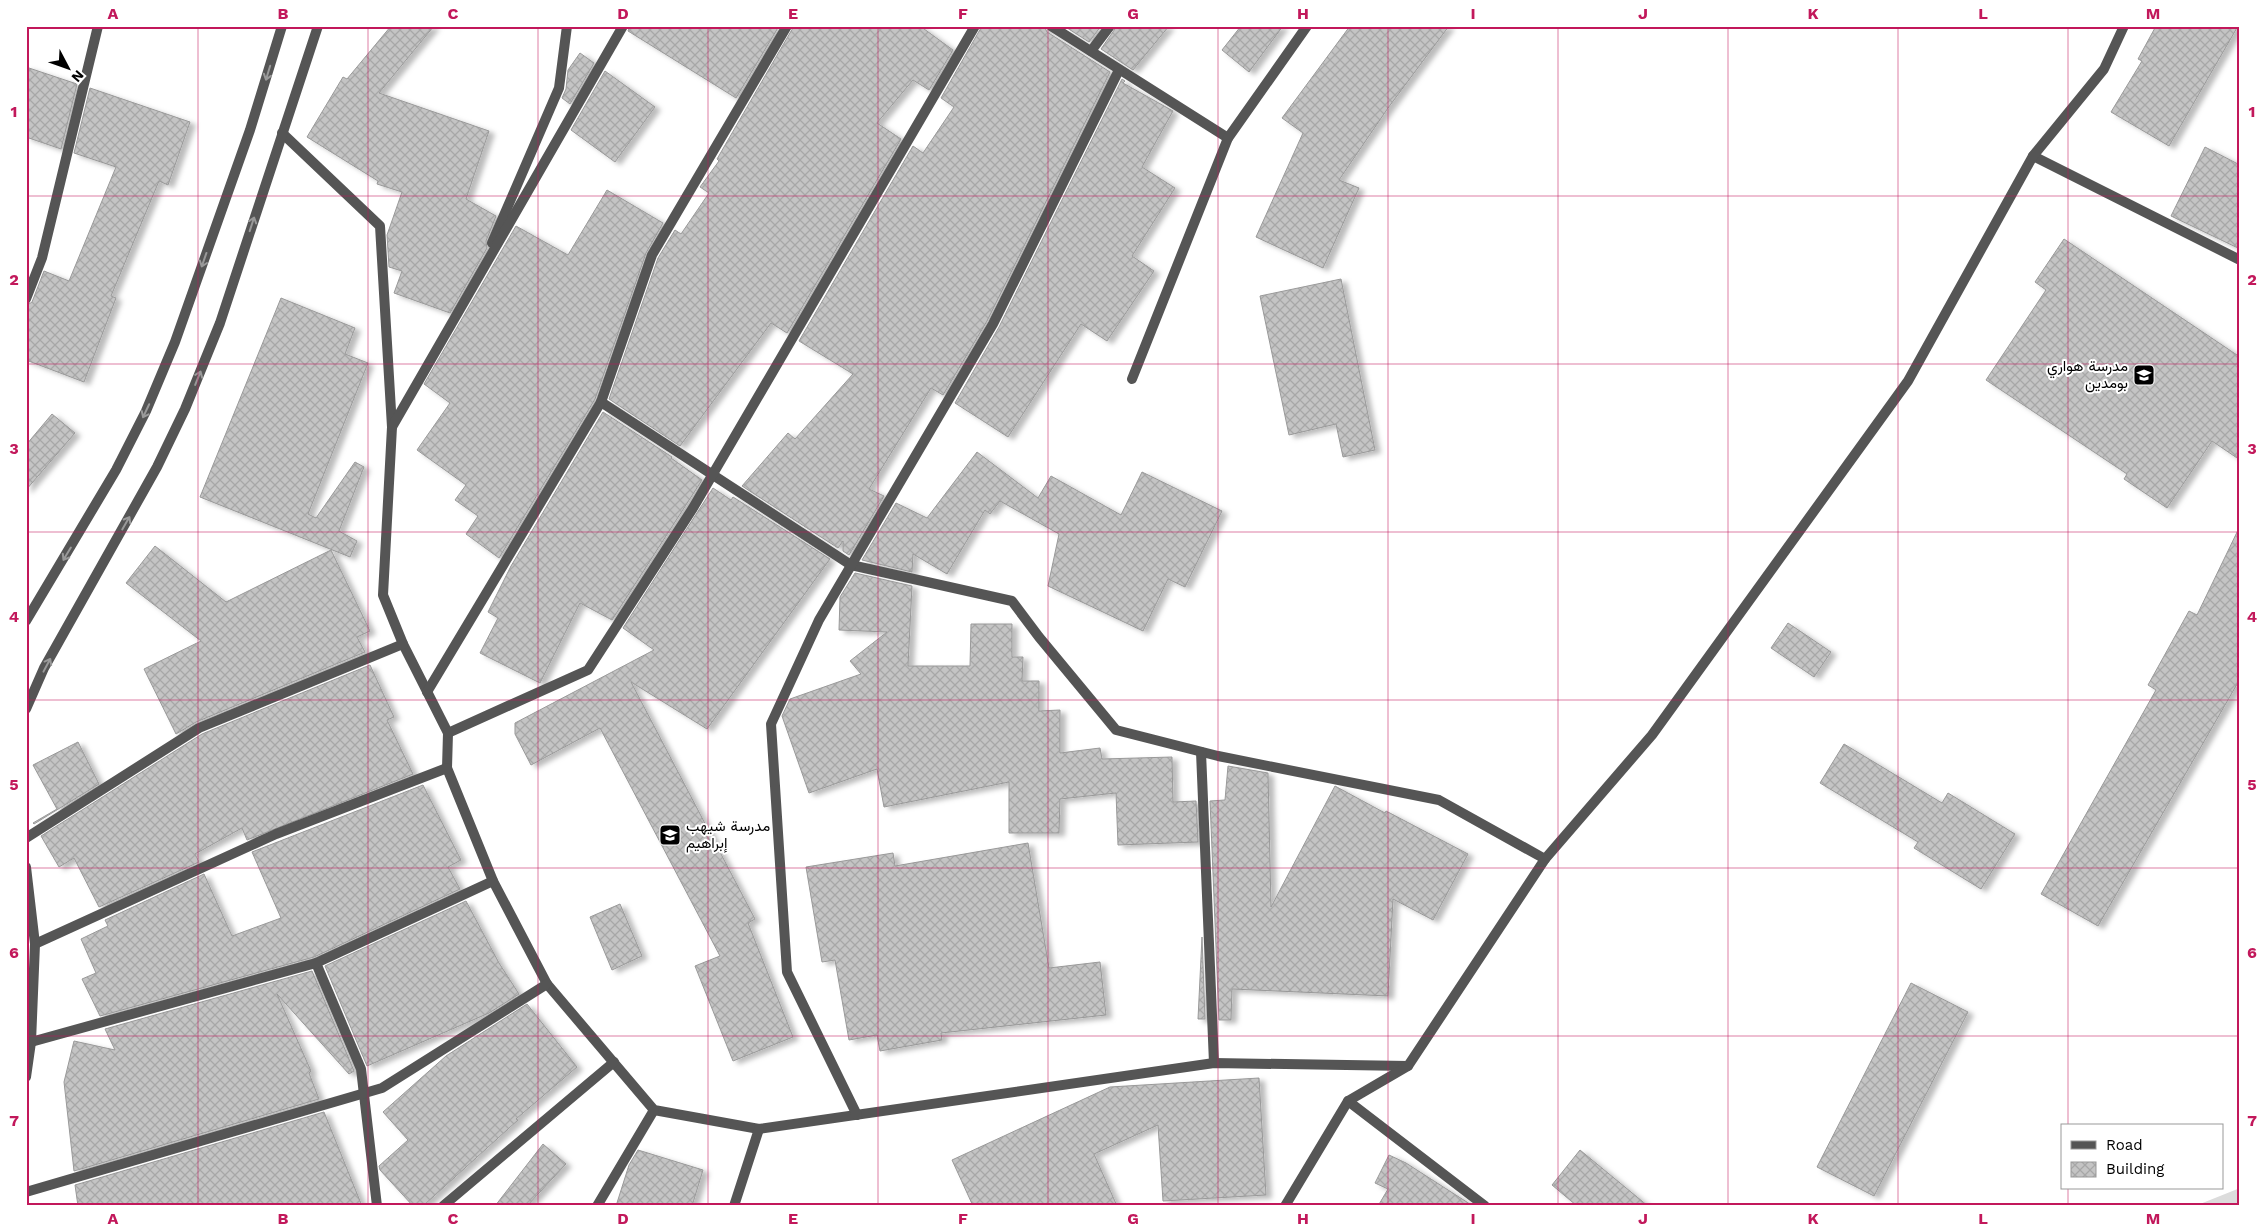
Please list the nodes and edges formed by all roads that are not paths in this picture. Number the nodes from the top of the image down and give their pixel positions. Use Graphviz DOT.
graph roads {
  1 [pos="98,26"];
  2 [pos="282,26"];
  3 [pos="318,26"];
  4 [pos="567,26"];
  5 [pos="623,26"];
  6 [pos="787,26"];
  7 [pos="975,26"];
  8 [pos="1051,26"];
  9 [pos="1110,26"];
  10 [pos="1307,26"];
  11 [pos="2124,26"];
  12 [pos="1091,51"];
  13 [pos="1119,70"];
  14 [pos="282,133"];
  15 [pos="1228,138"];
  16 [pos="2033,156"];
  17 [pos="2240,260"];
  18 [pos="473,287"];
  19 [pos="26,299"];
  20 [pos="1132,379"];
  21 [pos="601,402"];
  22 [pos="392,427"];
  23 [pos="712,475"];
  24 [pos="851,565"];
  25 [pos="26,621"];
  26 [pos="403,644"];
  27 [pos="427,692"];
  28 [pos="26,709"];
  29 [pos="448,733"];
  30 [pos="1201,752"];
  31 [pos="447,768"];
  32 [pos="26,838"];
  33 [pos="1545,859"];
  34 [pos="26,866"];
  35 [pos="493,881"];
  36 [pos="35,944"];
  37 [pos="316,963"];
  38 [pos="547,984"];
  39 [pos="31,1042"];
  40 [pos="614,1062"];
  41 [pos="1214,1063"];
  42 [pos="1408,1066"];
  43 [pos="26,1077"];
  44 [pos="364,1093"];
  45 [pos="1348,1101"];
  46 [pos="654,1110"];
  47 [pos="857,1115"];
  48 [pos="759,1129"];
  49 [pos="26,1192"];
  50 [pos="1481,1204"];
  51 [pos="377,1206"];
  52 [pos="443,1206"];
  53 [pos="597,1206"];
  54 [pos="734,1206"];
  55 [pos="1285,1206"];
  1 -- 19 [label="street"];
  2 -- 25 [label="street, one-way"];
  3 -- 14 [label="street"];
  4 -- 18 [label="street"];
  5 -- 18 [label="street"];
  6 -- 21 [label="street"];
  7 -- 23 [label="street"];
  8 -- 12 [label="street"];
  9 -- 12 [label="street"];
  10 -- 15 [label="street"];
  11 -- 16 [label="street"];
  12 -- 13 [label="street"];
  13 -- 15 [label="street"];
  13 -- 24 [label="street"];
  14 -- 22 [label="street"];
  28 -- 14 [label="street, one-way"];
  15 -- 20 [label="street"];
  16 -- 17 [label="street"];
  16 -- 33 [label="street"];
  18 -- 22 [label="street"];
  21 -- 23 [label="street"];
  21 -- 27 [label="street"];
  22 -- 26 [label="street"];
  23 -- 24 [label="street"];
  23 -- 29 [label="street"];
  24 -- 30 [label="street"];
  24 -- 47 [label="street"];
  26 -- 27 [label="street"];
  26 -- 32 [label="street"];
  27 -- 29 [label="street"];
  29 -- 31 [label="street"];
  30 -- 33 [label="street"];
  30 -- 41 [label="street"];
  31 -- 35 [label="street"];
  31 -- 36 [label="street"];
  33 -- 42 [label="street"];
  34 -- 36 [label="street"];
  35 -- 37 [label="street"];
  35 -- 38 [label="street"];
  36 -- 39 [label="street"];
  37 -- 39 [label="street"];
  37 -- 44 [label="street"];
  38 -- 40 [label="street"];
  38 -- 44 [label="street"];
  39 -- 43 [label="street"];
  40 -- 46 [label="street"];
  40 -- 52 [label="street"];
  41 -- 42 [label="street"];
  41 -- 47 [label="street"];
  42 -- 45 [label="street"];
  44 -- 49 [label="street"];
  44 -- 51 [label="street"];
  45 -- 50 [label="street"];
  45 -- 55 [label="street"];
  46 -- 48 [label="street"];
  46 -- 53 [label="street"];
  47 -- 48 [label="street"];
  48 -- 54 [label="street"];
}
